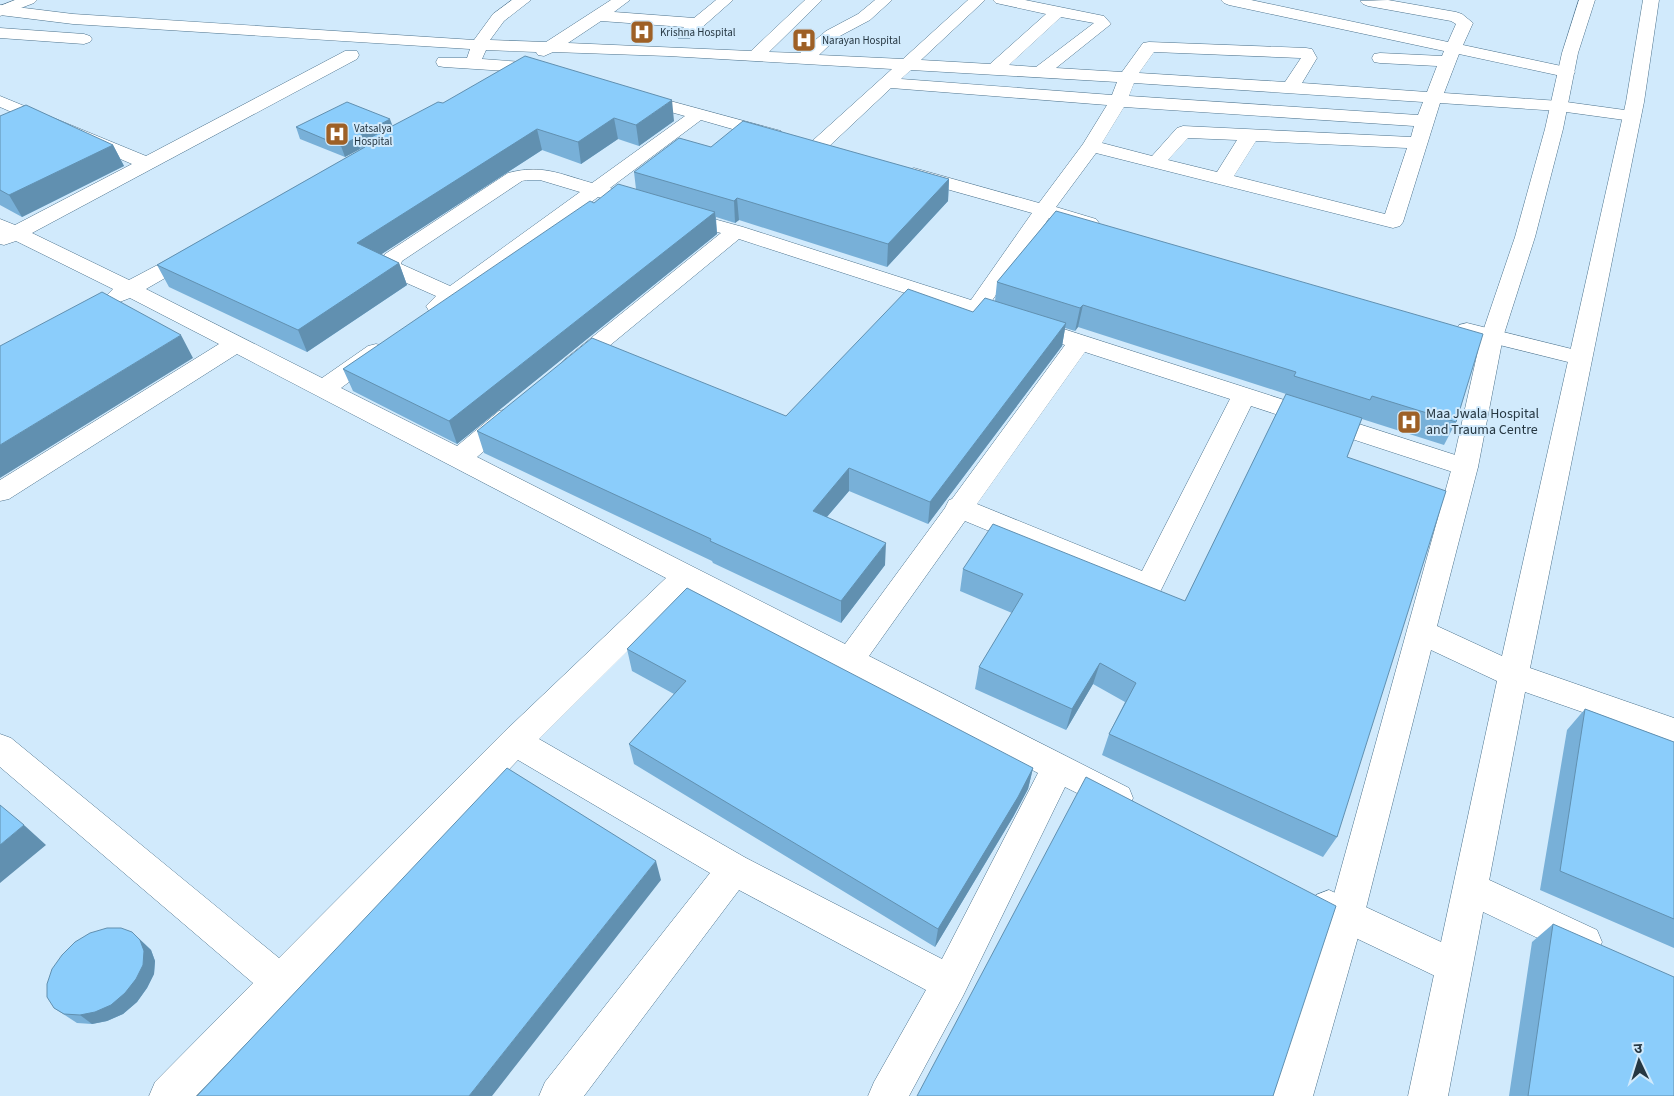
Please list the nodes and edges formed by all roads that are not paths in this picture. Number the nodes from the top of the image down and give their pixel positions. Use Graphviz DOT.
graph roads {
  1 [pos="29,0"];
  2 [pos="523,0"];
  3 [pos="622,0"];
  4 [pos="725,0"];
  5 [pos="814,0"];
  6 [pos="884,0"];
  7 [pos="977,0"];
  8 [pos="1001,0"];
  9 [pos="1230,0"];
  10 [pos="1369,0"];
  11 [pos="1587,0"];
  12 [pos="1651,0"];
  13 [pos="1,10"];
  14 [pos="1058,11"];
  15 [pos="1291,13"];
  16 [pos="598,16"];
  17 [pos="696,23"];
  18 [pos="1354,27"];
  19 [pos="1,34"];
  20 [pos="103,40"];
  21 [pos="479,45"];
  22 [pos="548,48"];
  23 [pos="1266,50"];
  24 [pos="668,51"];
  25 [pos="311,53"];
  26 [pos="1450,55"];
  27 [pos="755,56"];
  28 [pos="1380,58"];
  29 [pos="804,59"];
  30 [pos="426,60"];
  31 [pos="473,64"];
  32 [pos="906,64"];
  33 [pos="522,67"];
  34 [pos="994,70"];
  35 [pos="1040,72"];
  36 [pos="1566,72"];
  37 [pos="560,77"];
  38 [pos="1127,77"];
  39 [pos="887,83"];
  40 [pos="488,86"];
  41 [pos="1290,88"];
  42 [pos="616,91"];
  43 [pos="1433,97"];
  44 [pos="0,101"];
  45 [pos="1119,101"];
  46 [pos="1559,106"];
  47 [pos="700,113"];
  48 [pos="1632,116"];
  49 [pos="1427,121"];
  50 [pos="1250,135"];
  51 [pos="802,143"];
  52 [pos="1418,143"];
  53 [pos="1091,146"];
  54 [pos="836,152"];
  55 [pos="1156,162"];
  56 [pos="148,163"];
  57 [pos="893,168"];
  58 [pos="1222,179"];
  59 [pos="596,191"];
  60 [pos="1044,210"];
  61 [pos="1111,229"];
  62 [pos="736,231"];
  63 [pos="5,233"];
  64 [pos="206,246"];
  65 [pos="130,290"];
  66 [pos="452,295"];
  67 [pos="104,304"];
  68 [pos="976,309"];
  69 [pos="420,318"];
  70 [pos="1454,326"];
  71 [pos="396,336"];
  72 [pos="1492,337"];
  73 [pos="1079,343"];
  74 [pos="236,344"];
  75 [pos="593,348"];
  76 [pos="1580,358"];
  77 [pos="620,359"];
  78 [pos="556,378"];
  79 [pos="323,389"];
  80 [pos="1244,396"];
  81 [pos="526,403"];
  82 [pos="458,458"];
  83 [pos="1465,467"];
  84 [pos="0,492"];
  85 [pos="958,507"];
  86 [pos="686,576"];
  87 [pos="1422,632"];
  88 [pos="850,660"];
  89 [pos="1513,675"];
  90 [pos="1674,731"];
  91 [pos="515,742"];
  92 [pos="0,748"];
  93 [pos="1058,768"];
  94 [pos="1136,808"];
  95 [pos="734,869"];
  96 [pos="1470,888"];
  97 [pos="1302,893"];
  98 [pos="1346,916"];
  99 [pos="1612,955"];
  100 [pos="1454,967"];
  101 [pos="280,982"];
  102 [pos="950,983"];
  103 [pos="169,1096"];
  104 [pos="559,1096"];
  105 [pos="888,1096"];
  106 [pos="1293,1096"];
  107 [pos="1428,1096"];
  1 -- 13 [label="street"];
  2 -- 21 [label="street"];
  3 -- 16 [label="street"];
  4 -- 17 [label="street"];
  5 -- 27 [label="street"];
  6 -- 29 [label="street"];
  7 -- 32 [label="street"];
  8 -- 14 [label="street"];
  9 -- 15 [label="street"];
  10 -- 18 [label="street"];
  10 -- 26 [label="street"];
  11 -- 36 [label="street"];
  12 -- 48 [label="street"];
  13 -- 21 [label="street"];
  14 -- 34 [label="street"];
  14 -- 35 [label="street"];
  15 -- 18 [label="street"];
  15 -- 23 [label="street"];
  16 -- 17 [label="street"];
  16 -- 22 [label="street"];
  17 -- 24 [label="street"];
  18 -- 26 [label="street"];
  19 -- 20 [label="street"];
  21 -- 22 [label="street"];
  21 -- 31 [label="street"];
  22 -- 24 [label="street"];
  22 -- 33 [label="street"];
  23 -- 38 [label="street"];
  23 -- 41 [label="street"];
  24 -- 27 [label="street"];
  25 -- 56 [label="street"];
  26 -- 28 [label="street"];
  26 -- 36 [label="street"];
  26 -- 43 [label="street"];
  27 -- 29 [label="street"];
  29 -- 32 [label="street"];
  30 -- 31 [label="street"];
  31 -- 33 [label="street"];
  32 -- 34 [label="street"];
  32 -- 39 [label="street"];
  33 -- 37 [label="street"];
  33 -- 40 [label="street"];
  34 -- 35 [label="street"];
  35 -- 38 [label="street"];
  36 -- 46 [label="street"];
  38 -- 41 [label="street"];
  38 -- 45 [label="street"];
  39 -- 45 [label="street"];
  39 -- 51 [label="street"];
  41 -- 43 [label="street"];
  42 -- 47 [label="street"];
  43 -- 46 [label="street"];
  43 -- 49 [label="street"];
  44 -- 56 [label="street"];
  45 -- 49 [label="street"];
  45 -- 53 [label="street"];
  46 -- 48 [label="street"];
  46 -- 72 [label="street"];
  47 -- 51 [label="street"];
  47 -- 59 [label="street"];
  48 -- 76 [label="street"];
  49 -- 52 [label="street"];
  50 -- 52 [label="street"];
  50 -- 55 [label="street"];
  50 -- 58 [label="street"];
  51 -- 54 [label="street"];
  52 -- 58 [label="street"];
  53 -- 55 [label="street"];
  53 -- 60 [label="street"];
  55 -- 58 [label="street"];
  56 -- 63 [label="street"];
  57 -- 60 [label="street"];
  59 -- 62 [label="street"];
  59 -- 66 [label="street"];
  59 -- 66 [label="street"];
  60 -- 61 [label="street"];
  60 -- 68 [label="street"];
  62 -- 68 [label="street"];
  62 -- 75 [label="street"];
  63 -- 65 [label="street"];
  64 -- 65 [label="street"];
  65 -- 67 [label="street"];
  65 -- 74 [label="street"];
  66 -- 69 [label="street"];
  68 -- 73 [label="street"];
  70 -- 72 [label="street"];
  71 -- 79 [label="street"];
  72 -- 76 [label="street"];
  72 -- 83 [label="street"];
  73 -- 80 [label="street"];
  73 -- 85 [label="street"];
  74 -- 79 [label="street"];
  74 -- 84 [label="street"];
  75 -- 77 [label="street"];
  75 -- 78 [label="street"];
  76 -- 89 [label="street"];
  79 -- 82 [label="street"];
  80 -- 83 [label="street"];
  80 -- 85 [label="street"];
  81 -- 82 [label="street"];
  82 -- 86 [label="street"];
  83 -- 87 [label="street"];
  85 -- 88 [label="street"];
  86 -- 88 [label="street"];
  86 -- 91 [label="street"];
  87 -- 89 [label="street"];
  87 -- 98 [label="street"];
  88 -- 93 [label="street"];
  89 -- 90 [label="street"];
  89 -- 96 [label="street"];
  91 -- 95 [label="street"];
  91 -- 101 [label="street"];
  92 -- 101 [label="street"];
  93 -- 94 [label="street"];
  93 -- 102 [label="street"];
  95 -- 102 [label="street"];
  95 -- 104 [label="street"];
  96 -- 99 [label="street"];
  96 -- 100 [label="street"];
  97 -- 98 [label="street"];
  98 -- 100 [label="street"];
  98 -- 106 [label="street"];
  100 -- 107 [label="street"];
  101 -- 103 [label="street"];
  102 -- 105 [label="street"];
}
